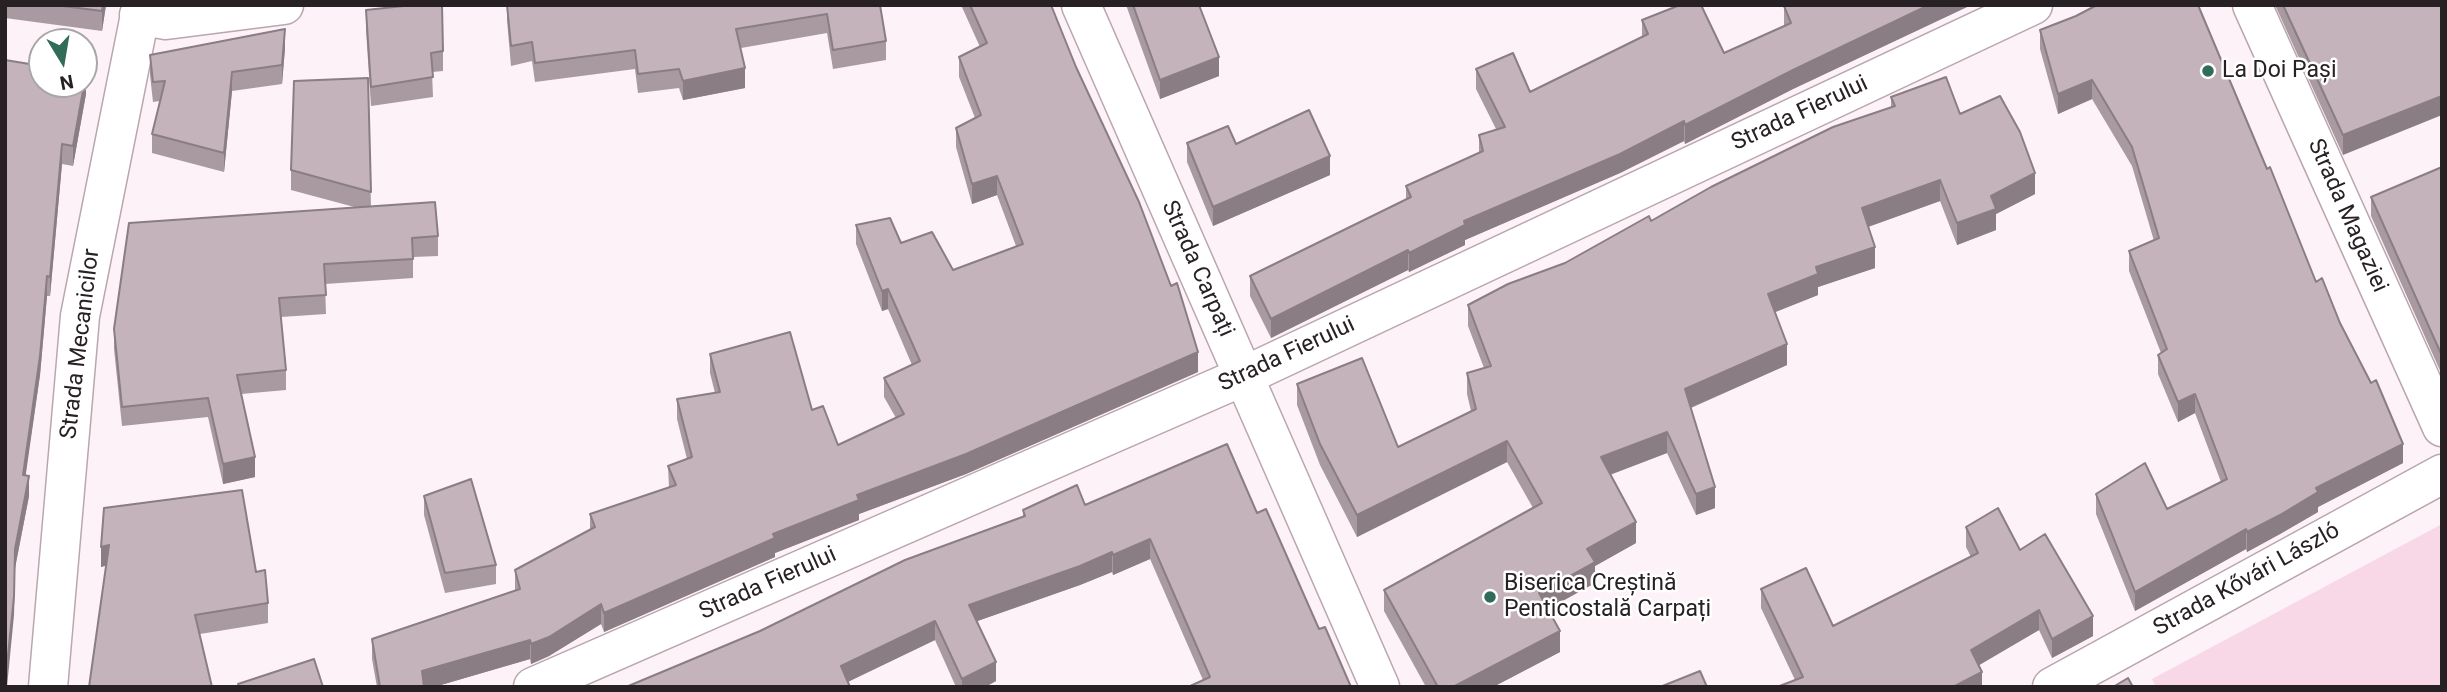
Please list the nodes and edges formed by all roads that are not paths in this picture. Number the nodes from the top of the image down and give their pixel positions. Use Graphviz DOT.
graph roads {
  1 [pos="284,5"];
  2 [pos="1081,5"];
  3 [pos="2032,5"];
  4 [pos="2252,5"];
  5 [pos="141,10"];
  6 [pos="1244,376"];
  7 [pos="2442,427"];
  8 [pos="2442,474"];
  9 [pos="48,687"];
  10 [pos="533,687"];
  11 [pos="1380,687"];
  12 [pos="2052,687"];
  1 -- 5 [label="street"];
  2 -- 6 [label="street, Strada Carpați"];
  3 -- 6 [label="street, Strada Fierului"];
  4 -- 7 [label="street, Strada Magaziei"];
  5 -- 9 [label="street, Strada Mecanicilor"];
  6 -- 10 [label="street, Strada Fierului"];
  6 -- 11 [label="street, Strada Carpați"];
  8 -- 12 [label="street, Strada Kővári László"];
}
